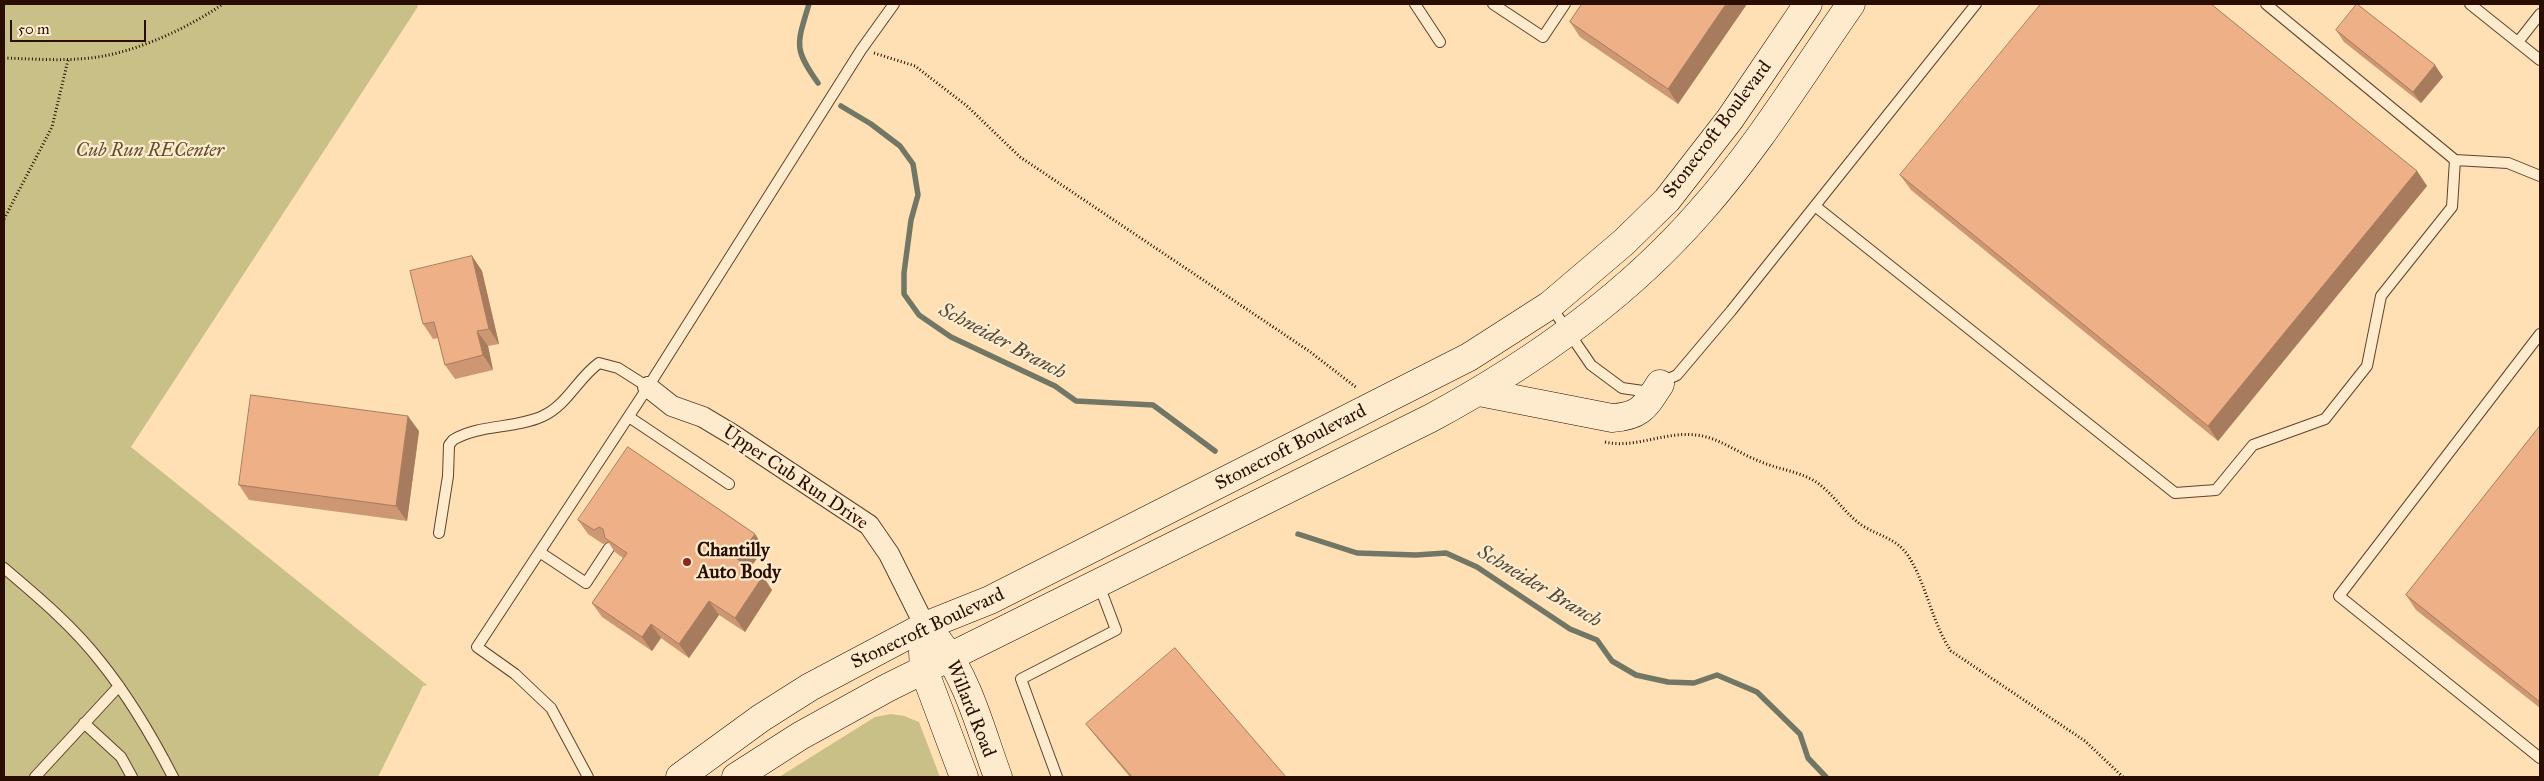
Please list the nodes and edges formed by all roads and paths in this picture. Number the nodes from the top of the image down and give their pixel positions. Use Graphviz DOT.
graph roads {
  1 [pos="223,4"];
  2 [pos="894,4"];
  3 [pos="1415,4"];
  4 [pos="1493,4"];
  5 [pos="1565,4"];
  6 [pos="1808,4"];
  7 [pos="1851,4"];
  8 [pos="1976,4"];
  9 [pos="2266,4"];
  10 [pos="2470,4"];
  11 [pos="2540,14"];
  12 [pos="1440,42"];
  13 [pos="2518,42"];
  14 [pos="861,50"];
  15 [pos="4,58"];
  16 [pos="68,60"];
  17 [pos="2540,60"];
  18 [pos="2455,160"];
  19 [pos="2540,176"];
  20 [pos="1815,206"];
  21 [pos="4,219"];
  22 [pos="1550,305"];
  23 [pos="1570,332"];
  24 [pos="2540,334"];
  25 [pos="1660,384"];
  26 [pos="648,387"];
  27 [pos="1358,389"];
  28 [pos="1479,392"];
  29 [pos="629,417"];
  30 [pos="1602,441"];
  31 [pos="729,484"];
  32 [pos="440,533"];
  33 [pos="609,548"];
  34 [pos="541,553"];
  35 [pos="4,568"];
  36 [pos="1098,582"];
  37 [pos="925,626"];
  38 [pos="951,657"];
  39 [pos="924,670"];
  40 [pos="118,686"];
  41 [pos="84,723"];
  42 [pos="2540,758"];
  43 [pos="35,777"];
  44 [pos="132,777"];
  45 [pos="173,777"];
  46 [pos="588,777"];
  47 [pos="680,777"];
  48 [pos="736,777"];
  49 [pos="964,777"];
  50 [pos="998,777"];
  51 [pos="1057,777"];
  52 [pos="2123,777"];
  1 -- 16 [label="path"];
  2 -- 14 [label="lane"];
  3 -- 12 [label="lane"];
  4 -- 5 [label="lane"];
  6 -- 22 [label="main road, Stonecroft Boulevard"];
  7 -- 23 [label="main road, Stonecroft Boulevard"];
  8 -- 20 [label="lane"];
  9 -- 18 [label="lane"];
  10 -- 13 [label="lane"];
  11 -- 13 [label="lane"];
  13 -- 17 [label="lane"];
  14 -- 26 [label="lane"];
  14 -- 27 [label="path"];
  15 -- 16 [label="path"];
  16 -- 21 [label="path"];
  18 -- 19 [label="lane"];
  18 -- 20 [label="lane"];
  20 -- 25 [label="lane"];
  22 -- 23 [label="lane"];
  22 -- 37 [label="main road, Stonecroft Boulevard"];
  23 -- 25 [label="lane"];
  23 -- 28 [label="main road, Stonecroft Boulevard"];
  24 -- 42 [label="lane"];
  25 -- 28 [label="main road"];
  26 -- 29 [label="lane"];
  26 -- 32 [label="lane"];
  26 -- 37 [label="street, Upper Cub Run Drive"];
  28 -- 36 [label="main road, Stonecroft Boulevard"];
  29 -- 31 [label="lane"];
  29 -- 34 [label="lane"];
  30 -- 52 [label="path"];
  33 -- 34 [label="lane"];
  34 -- 46 [label="lane"];
  35 -- 40 [label="lane"];
  36 -- 38 [label="main road, Stonecroft Boulevard"];
  36 -- 51 [label="lane"];
  37 -- 38 [label="main road, Willard Road"];
  37 -- 39 [label="main road, Willard Road"];
  37 -- 47 [label="main road, Stonecroft Boulevard"];
  38 -- 39 [label="main road, Stonecroft Boulevard"];
  38 -- 50 [label="main road, Willard Road"];
  39 -- 48 [label="main road, Stonecroft Boulevard"];
  39 -- 49 [label="main road, Willard Road"];
  40 -- 41 [label="lane"];
  40 -- 45 [label="lane"];
  41 -- 43 [label="lane"];
  41 -- 44 [label="lane"];
}
